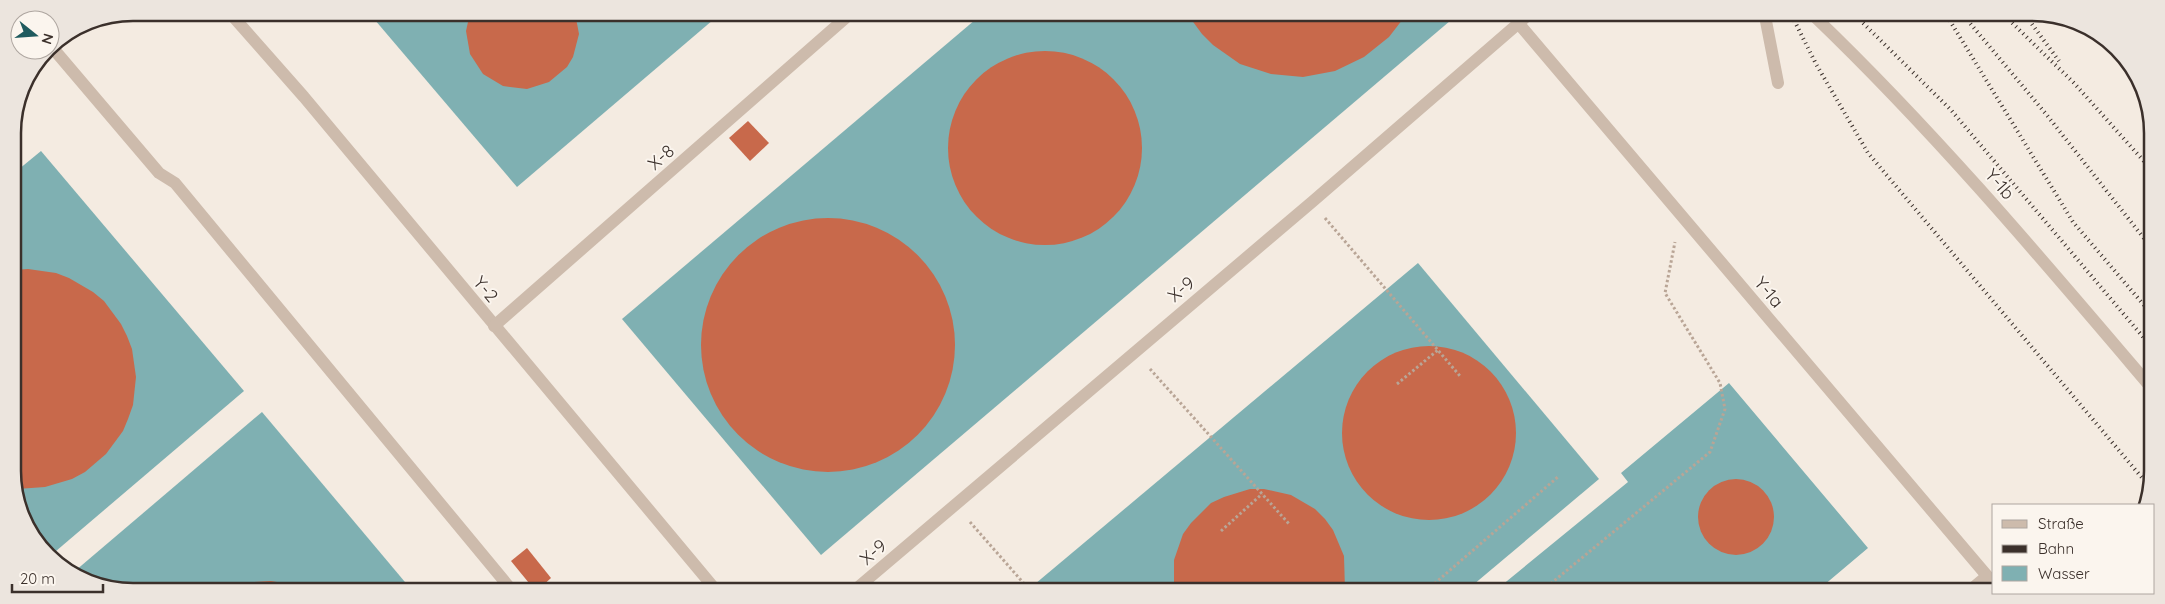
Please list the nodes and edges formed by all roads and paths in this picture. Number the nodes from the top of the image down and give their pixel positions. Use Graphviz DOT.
graph roads {
  1 [pos="237,21"];
  2 [pos="842,21"];
  3 [pos="1521,21"];
  4 [pos="1525,21"];
  5 [pos="1766,21"];
  6 [pos="1819,21"];
  7 [pos="60,57"];
  8 [pos="1778,83"];
  9 [pos="1312,202"];
  10 [pos="1686,222"];
  11 [pos="494,326"];
  12 [pos="1438,350"];
  13 [pos="1134,352"];
  14 [pos="1460,376"];
  15 [pos="2144,379"];
  16 [pos="1397,384"];
  17 [pos="1559,476"];
  18 [pos="1262,494"];
  19 [pos="955,504"];
  20 [pos="1290,525"];
  21 [pos="1221,530"];
  22 [pos="1990,580"];
  23 [pos="506,583"];
  24 [pos="710,583"];
  25 [pos="863,583"];
  26 [pos="1024,583"];
  27 [pos="1435,583"];
  28 [pos="1551,583"];
  1 -- 11 [label="street, Y-2"];
  2 -- 11 [label="street, X-8"];
  3 -- 9 [label="street, X-9"];
  4 -- 10 [label="street, Y-1a"];
  5 -- 8 [label="street"];
  6 -- 15 [label="street, Y-1b"];
  7 -- 23 [label="street"];
  9 -- 12 [label="path"];
  9 -- 13 [label="street, X-9"];
  10 -- 22 [label="street, Y-1a"];
  10 -- 28 [label="path"];
  11 -- 24 [label="street, Y-2"];
  12 -- 14 [label="path"];
  12 -- 16 [label="path"];
  13 -- 18 [label="path"];
  13 -- 19 [label="street, X-9"];
  17 -- 27 [label="path"];
  18 -- 20 [label="path"];
  18 -- 21 [label="path"];
  19 -- 25 [label="street, X-9"];
  19 -- 26 [label="path"];
}
